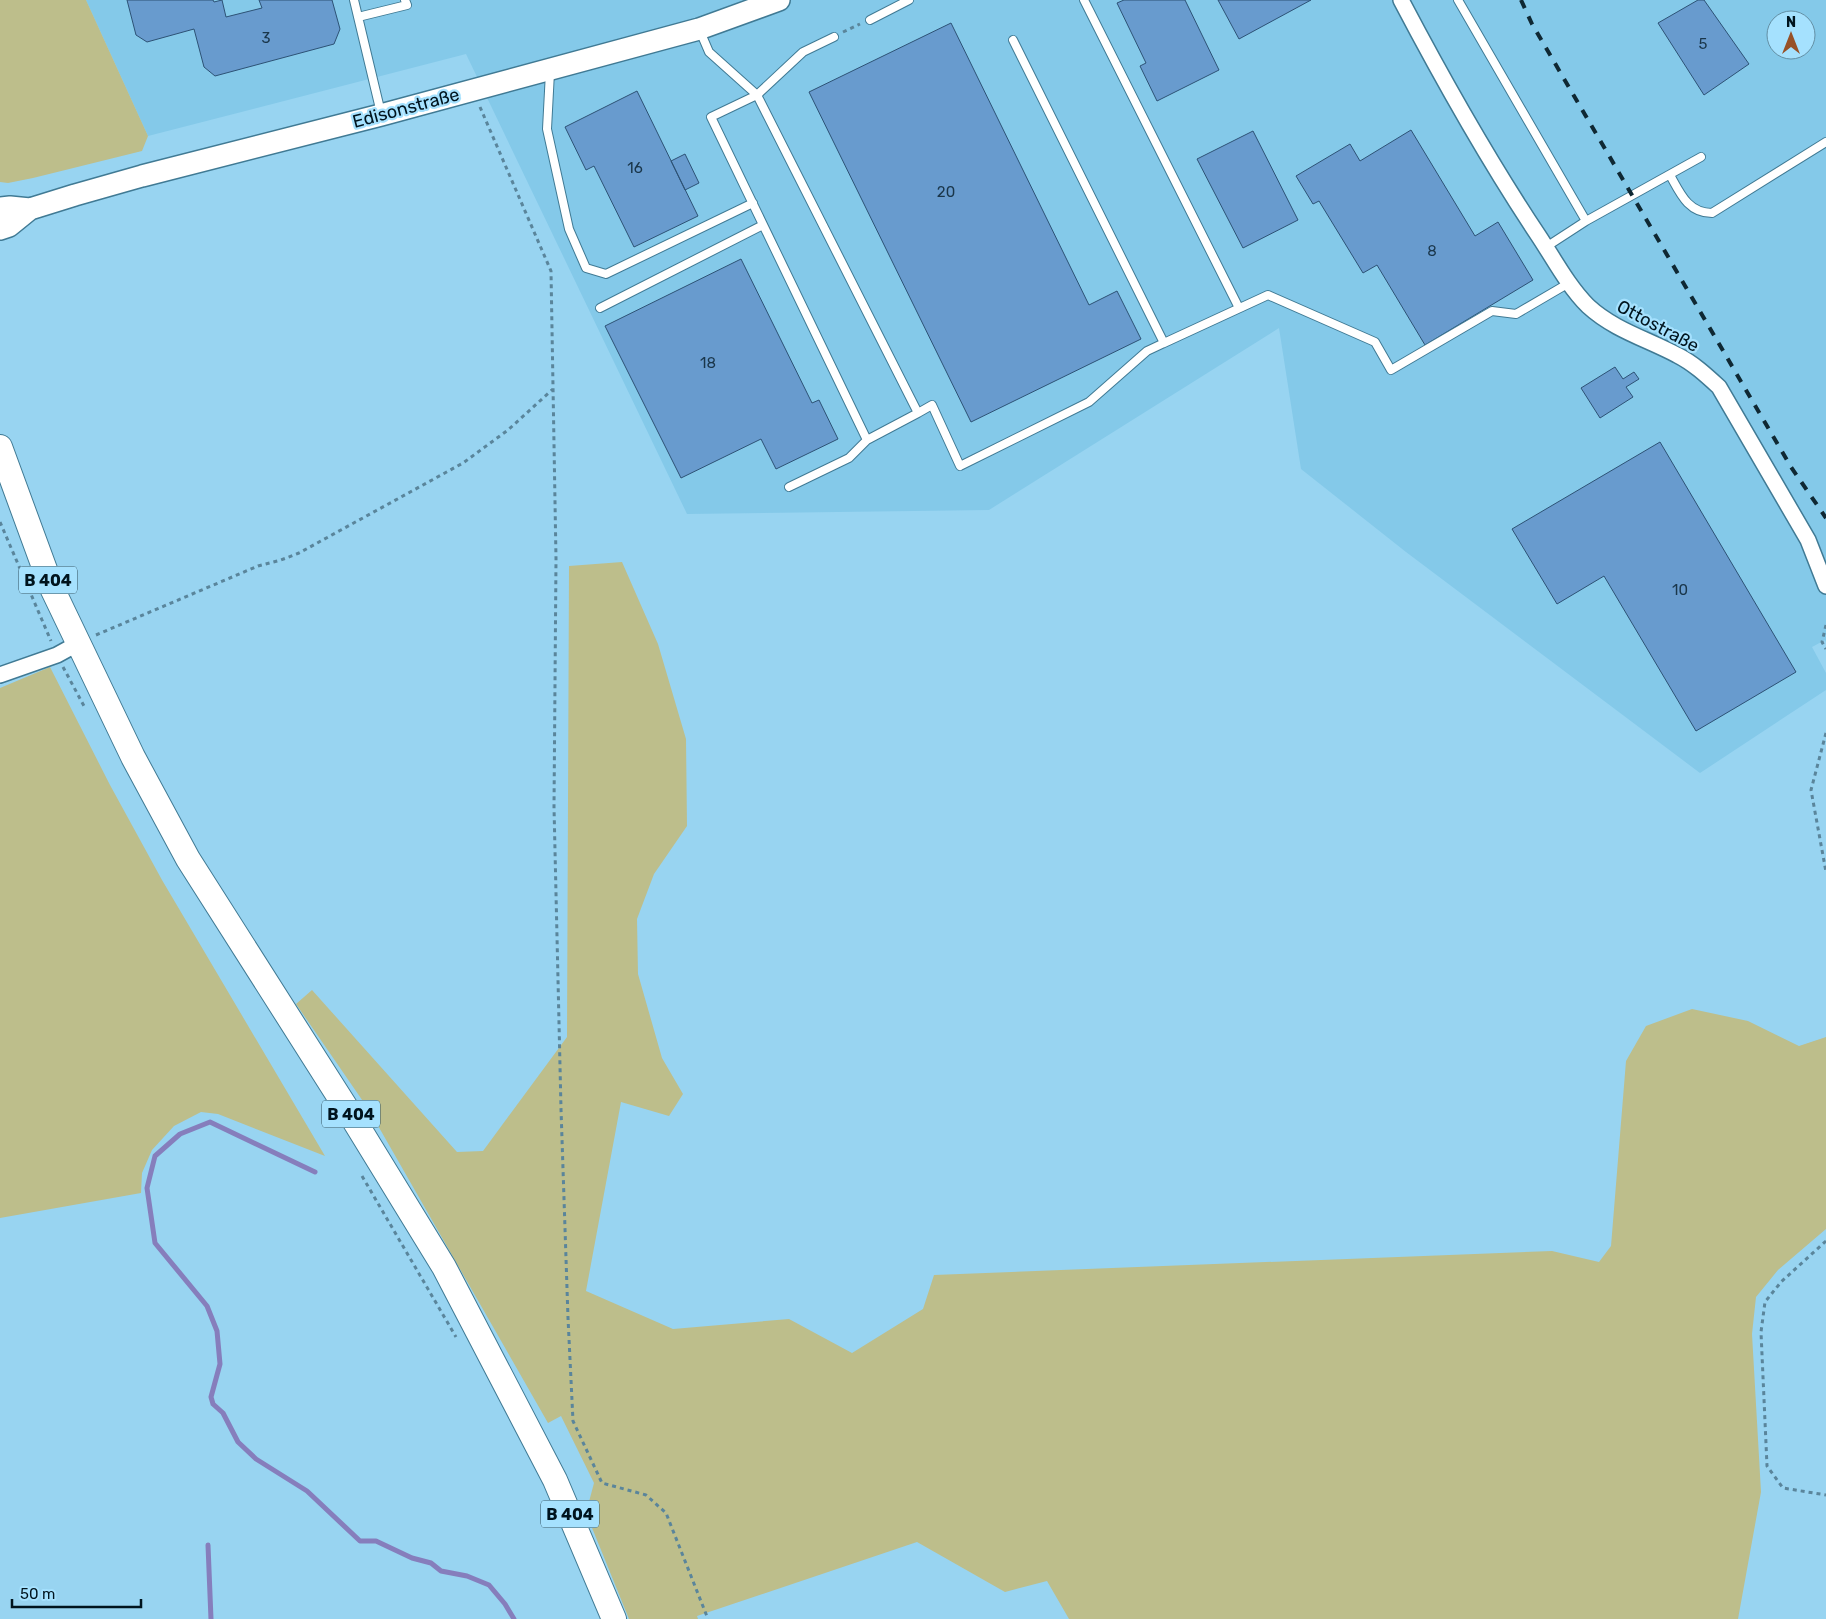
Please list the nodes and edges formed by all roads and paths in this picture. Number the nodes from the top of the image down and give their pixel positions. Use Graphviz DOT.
graph roads {
  1 [pos="354,0"];
  2 [pos="405,0"];
  3 [pos="779,0"];
  4 [pos="909,0"];
  5 [pos="1084,0"];
  6 [pos="1401,0"];
  7 [pos="1458,0"];
  8 [pos="358,17"];
  9 [pos="870,20"];
  10 [pos="699,29"];
  11 [pos="834,37"];
  12 [pos="1013,40"];
  13 [pos="550,70"];
  14 [pos="472,91"];
  15 [pos="756,95"];
  16 [pos="382,115"];
  17 [pos="1826,142"];
  18 [pos="1701,156"];
  19 [pos="1670,174"];
  20 [pos="753,203"];
  21 [pos="7,217"];
  22 [pos="1586,221"];
  23 [pos="763,224"];
  24 [pos="1546,246"];
  25 [pos="1569,283"];
  26 [pos="600,308"];
  27 [pos="1239,308"];
  28 [pos="1164,343"];
  29 [pos="553,389"];
  30 [pos="918,413"];
  31 [pos="867,440"];
  32 [pos="0,447"];
  33 [pos="789,487"];
  34 [pos="0,522"];
  35 [pos="1826,586"];
  36 [pos="1826,625"];
  37 [pos="67,649"];
  38 [pos="1826,649"];
  39 [pos="0,675"];
  40 [pos="85,708"];
  41 [pos="1826,732"];
  42 [pos="1826,872"];
  43 [pos="362,1175"];
  44 [pos="1826,1241"];
  45 [pos="457,1340"];
  46 [pos="1826,1495"];
  47 [pos="614,1619"];
  48 [pos="708,1619"];
  1 -- 8 [label="lane"];
  2 -- 8 [label="lane"];
  3 -- 10 [label="street, Edisonstraße"];
  4 -- 9 [label="lane"];
  5 -- 27 [label="lane"];
  6 -- 24 [label="street, Ottostraße"];
  7 -- 22 [label="lane"];
  8 -- 16 [label="lane"];
  9 -- 11 [label="path"];
  10 -- 13 [label="street, Edisonstraße"];
  10 -- 15 [label="lane"];
  11 -- 15 [label="lane"];
  12 -- 28 [label="lane"];
  13 -- 14 [label="street, Edisonstraße"];
  13 -- 20 [label="lane"];
  14 -- 16 [label="street, Edisonstraße"];
  14 -- 29 [label="path"];
  15 -- 20 [label="lane"];
  15 -- 30 [label="lane"];
  16 -- 21 [label="street, Edisonstraße"];
  17 -- 19 [label="lane"];
  18 -- 19 [label="lane"];
  19 -- 22 [label="lane"];
  20 -- 23 [label="lane"];
  22 -- 24 [label="lane"];
  23 -- 26 [label="lane"];
  23 -- 31 [label="lane"];
  24 -- 25 [label="street, Ottostraße"];
  25 -- 27 [label="lane"];
  25 -- 35 [label="street, Ottostraße"];
  27 -- 28 [label="lane"];
  28 -- 30 [label="lane"];
  29 -- 37 [label="path"];
  29 -- 48 [label="path"];
  30 -- 31 [label="lane"];
  31 -- 33 [label="lane"];
  32 -- 37 [label="main road, B 404"];
  34 -- 37 [label="path"];
  36 -- 38 [label="path"];
  37 -- 39 [label="street"];
  37 -- 40 [label="path"];
  37 -- 47 [label="main road, B 404"];
  41 -- 42 [label="path"];
  43 -- 45 [label="path"];
  44 -- 46 [label="path"];
}
